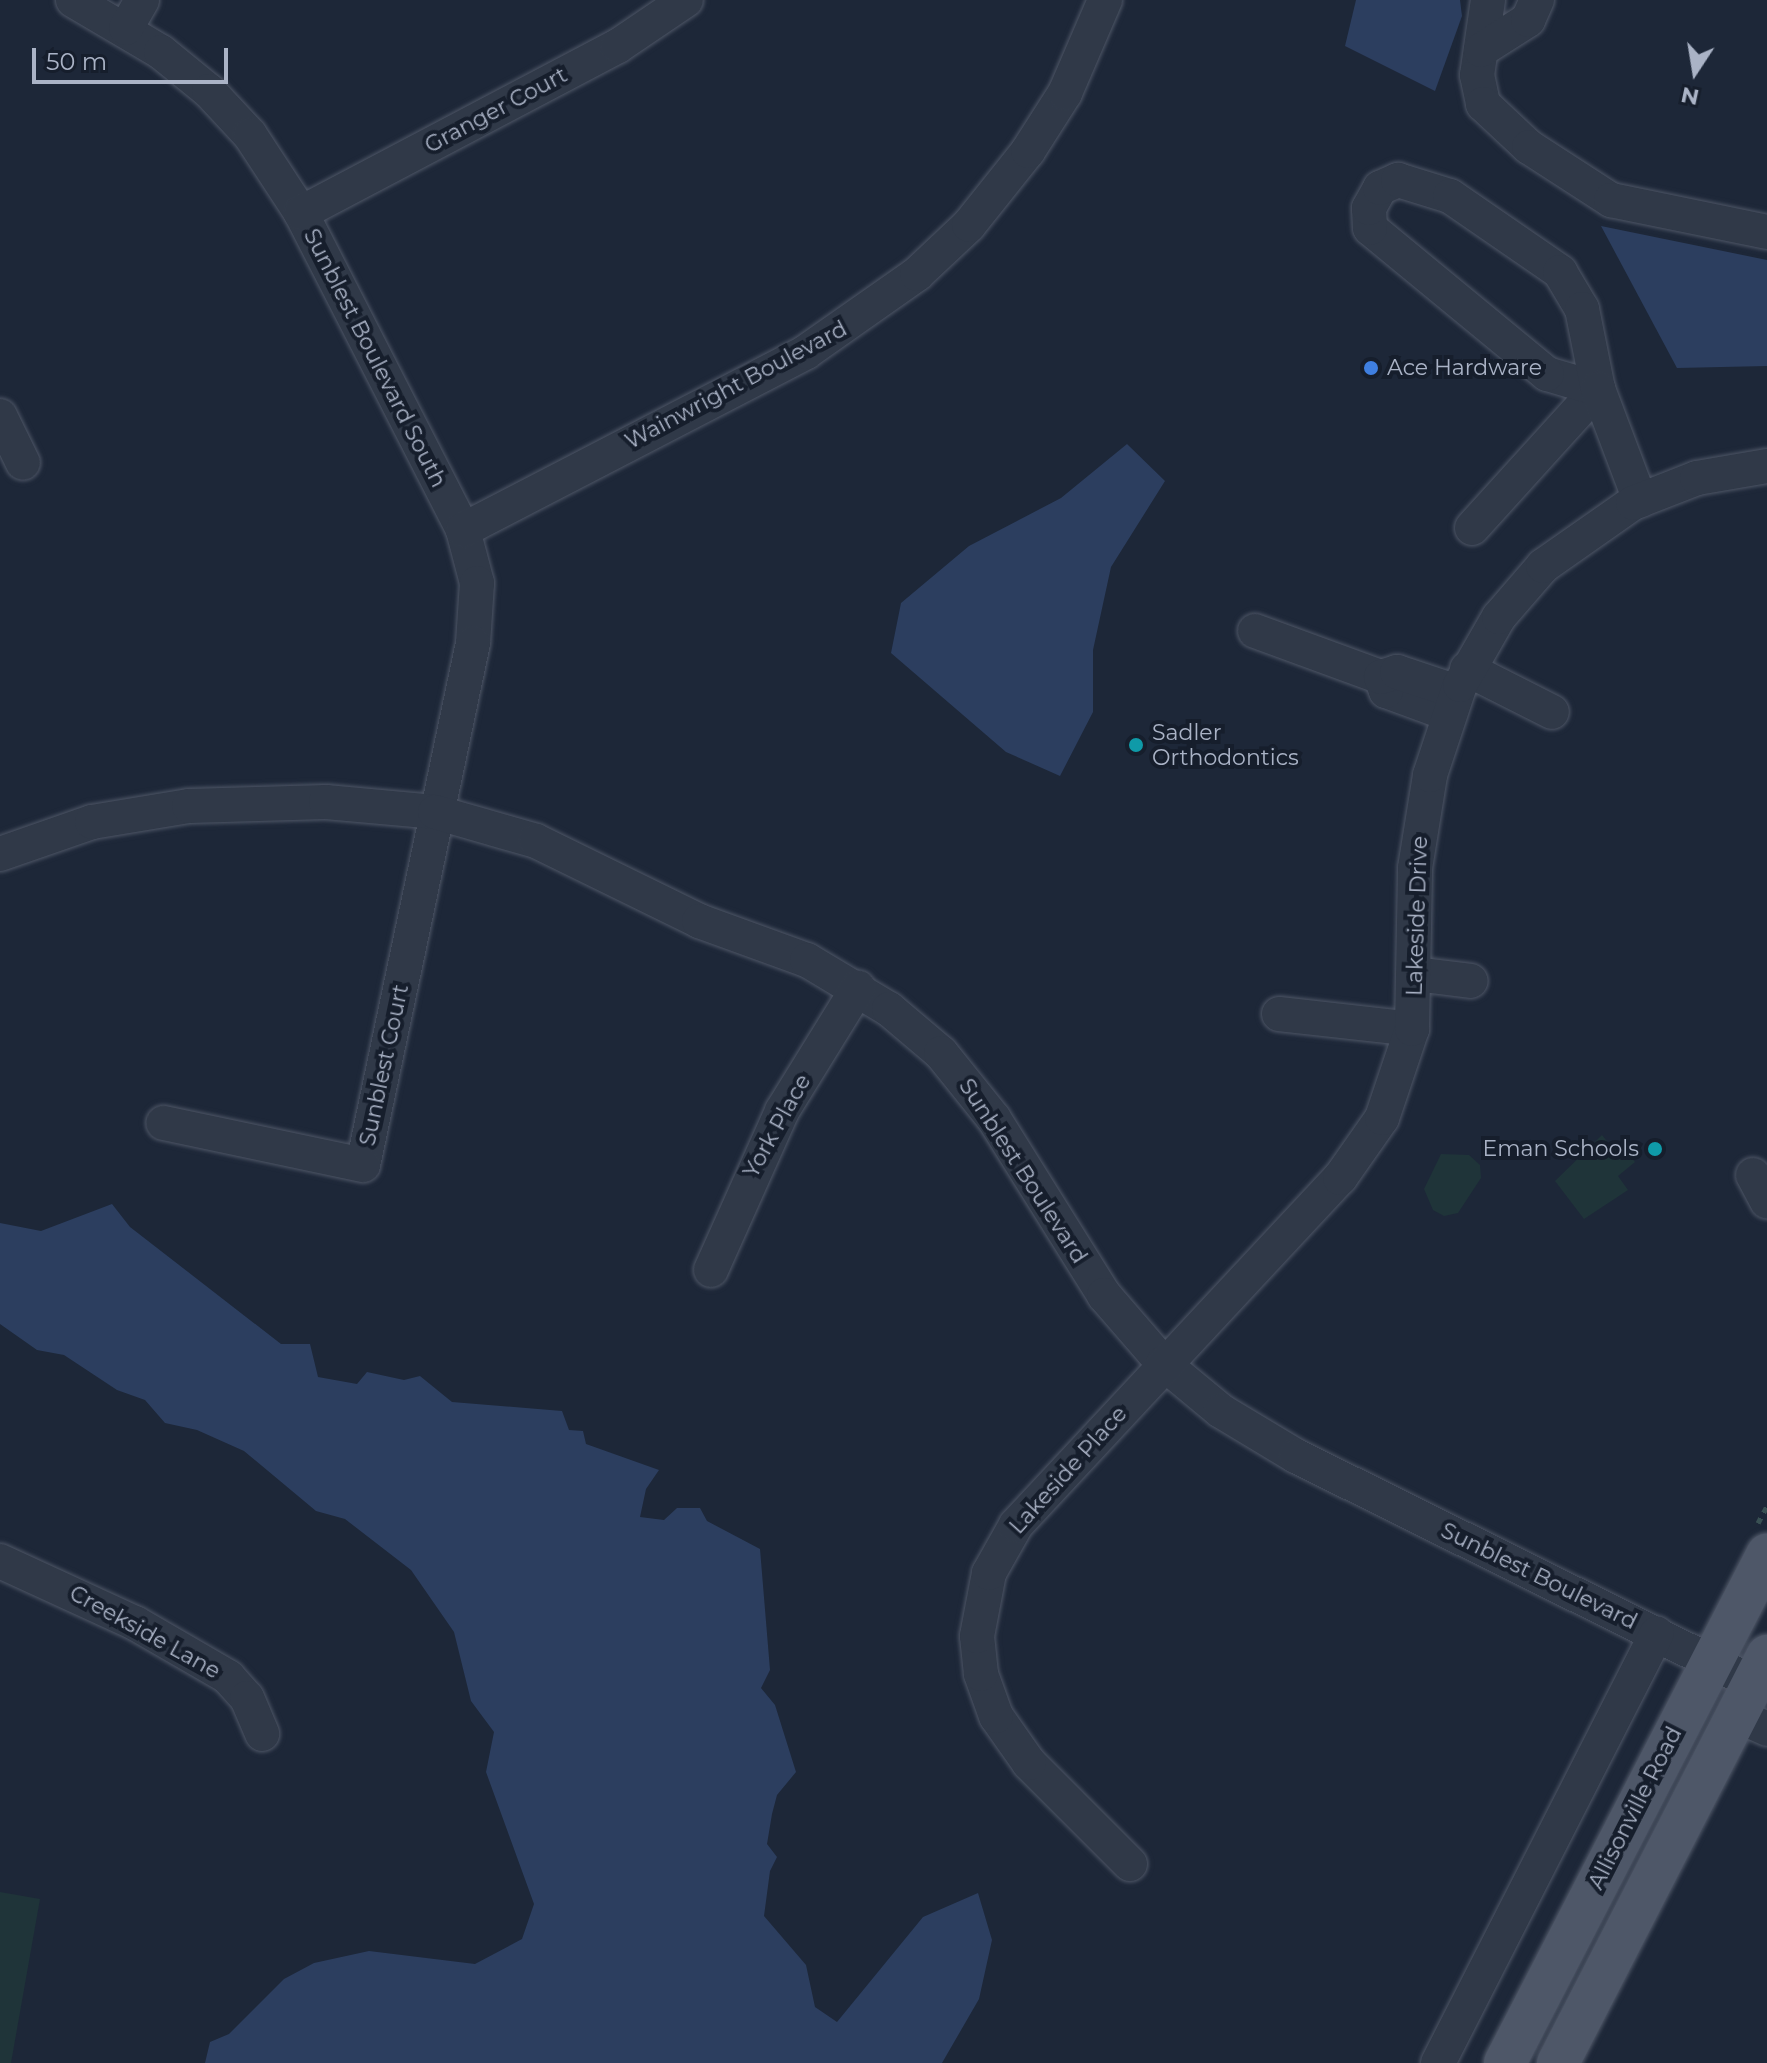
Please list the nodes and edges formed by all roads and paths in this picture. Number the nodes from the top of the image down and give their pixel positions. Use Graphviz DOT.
graph roads {
  1 [pos="73,0"];
  2 [pos="686,0"];
  3 [pos="1105,0"];
  4 [pos="1488,0"];
  5 [pos="1537,0"];
  6 [pos="134,14"];
  7 [pos="1481,50"];
  8 [pos="301,213"];
  9 [pos="1767,232"];
  10 [pos="1598,389"];
  11 [pos="0,416"];
  12 [pos="23,463"];
  13 [pos="1767,466"];
  14 [pos="1640,500"];
  15 [pos="1472,528"];
  16 [pos="463,530"];
  17 [pos="1255,631"];
  18 [pos="1458,692"];
  19 [pos="1552,712"];
  20 [pos="435,812"];
  21 [pos="0,854"];
  22 [pos="1415,974"];
  23 [pos="1471,981"];
  24 [pos="858,988"];
  25 [pos="1279,1014"];
  26 [pos="1412,1029"];
  27 [pos="163,1123"];
  28 [pos="711,1270"];
  29 [pos="1163,1363"];
  30 [pos="1767,1555"];
  31 [pos="0,1561"];
  32 [pos="1657,1634"];
  33 [pos="1711,1660"];
  34 [pos="1759,1684"];
  35 [pos="262,1734"];
  36 [pos="1130,1864"];
  37 [pos="1438,2063"];
  38 [pos="1505,2063"];
  39 [pos="1558,2063"];
  1 -- 6 [label="street, Sunblest Boulevard South"];
  2 -- 8 [label="street, Granger Court"];
  3 -- 16 [label="street, Wainwright Boulevard"];
  4 -- 7 [label="street"];
  5 -- 7 [label="street"];
  6 -- 8 [label="street, Sunblest Boulevard South"];
  7 -- 9 [label="street"];
  8 -- 16 [label="street, Sunblest Boulevard South"];
  10 -- 10 [label="street"];
  10 -- 14 [label="street"];
  10 -- 15 [label="street"];
  11 -- 12 [label="street"];
  13 -- 14 [label="street, Lakeside Drive"];
  14 -- 18 [label="street, Lakeside Drive"];
  16 -- 20 [label="street, Sunblest Boulevard South"];
  17 -- 18 [label="street"];
  18 -- 19 [label="street"];
  18 -- 22 [label="street, Lakeside Drive"];
  20 -- 21 [label="street, Sunblest Boulevard"];
  20 -- 24 [label="street, Sunblest Boulevard"];
  20 -- 27 [label="street, Sunblest Court"];
  22 -- 23 [label="street"];
  22 -- 26 [label="street, Lakeside Drive"];
  24 -- 28 [label="street, York Place"];
  24 -- 29 [label="street, Sunblest Boulevard"];
  25 -- 26 [label="street"];
  26 -- 29 [label="street, Lakeside Drive"];
  29 -- 32 [label="street, Sunblest Boulevard"];
  29 -- 36 [label="street, Lakeside Place"];
  30 -- 33 [label="main road, Allisonville Road"];
  31 -- 35 [label="street, Creekside Lane"];
  32 -- 33 [label="street, Sunblest Boulevard"];
  32 -- 37 [label="street"];
  33 -- 34 [label="street, Sunblest Boulevard"];
  33 -- 38 [label="main road, Allisonville Road"];
  34 -- 39 [label="main road, Allisonville Road"];
}
